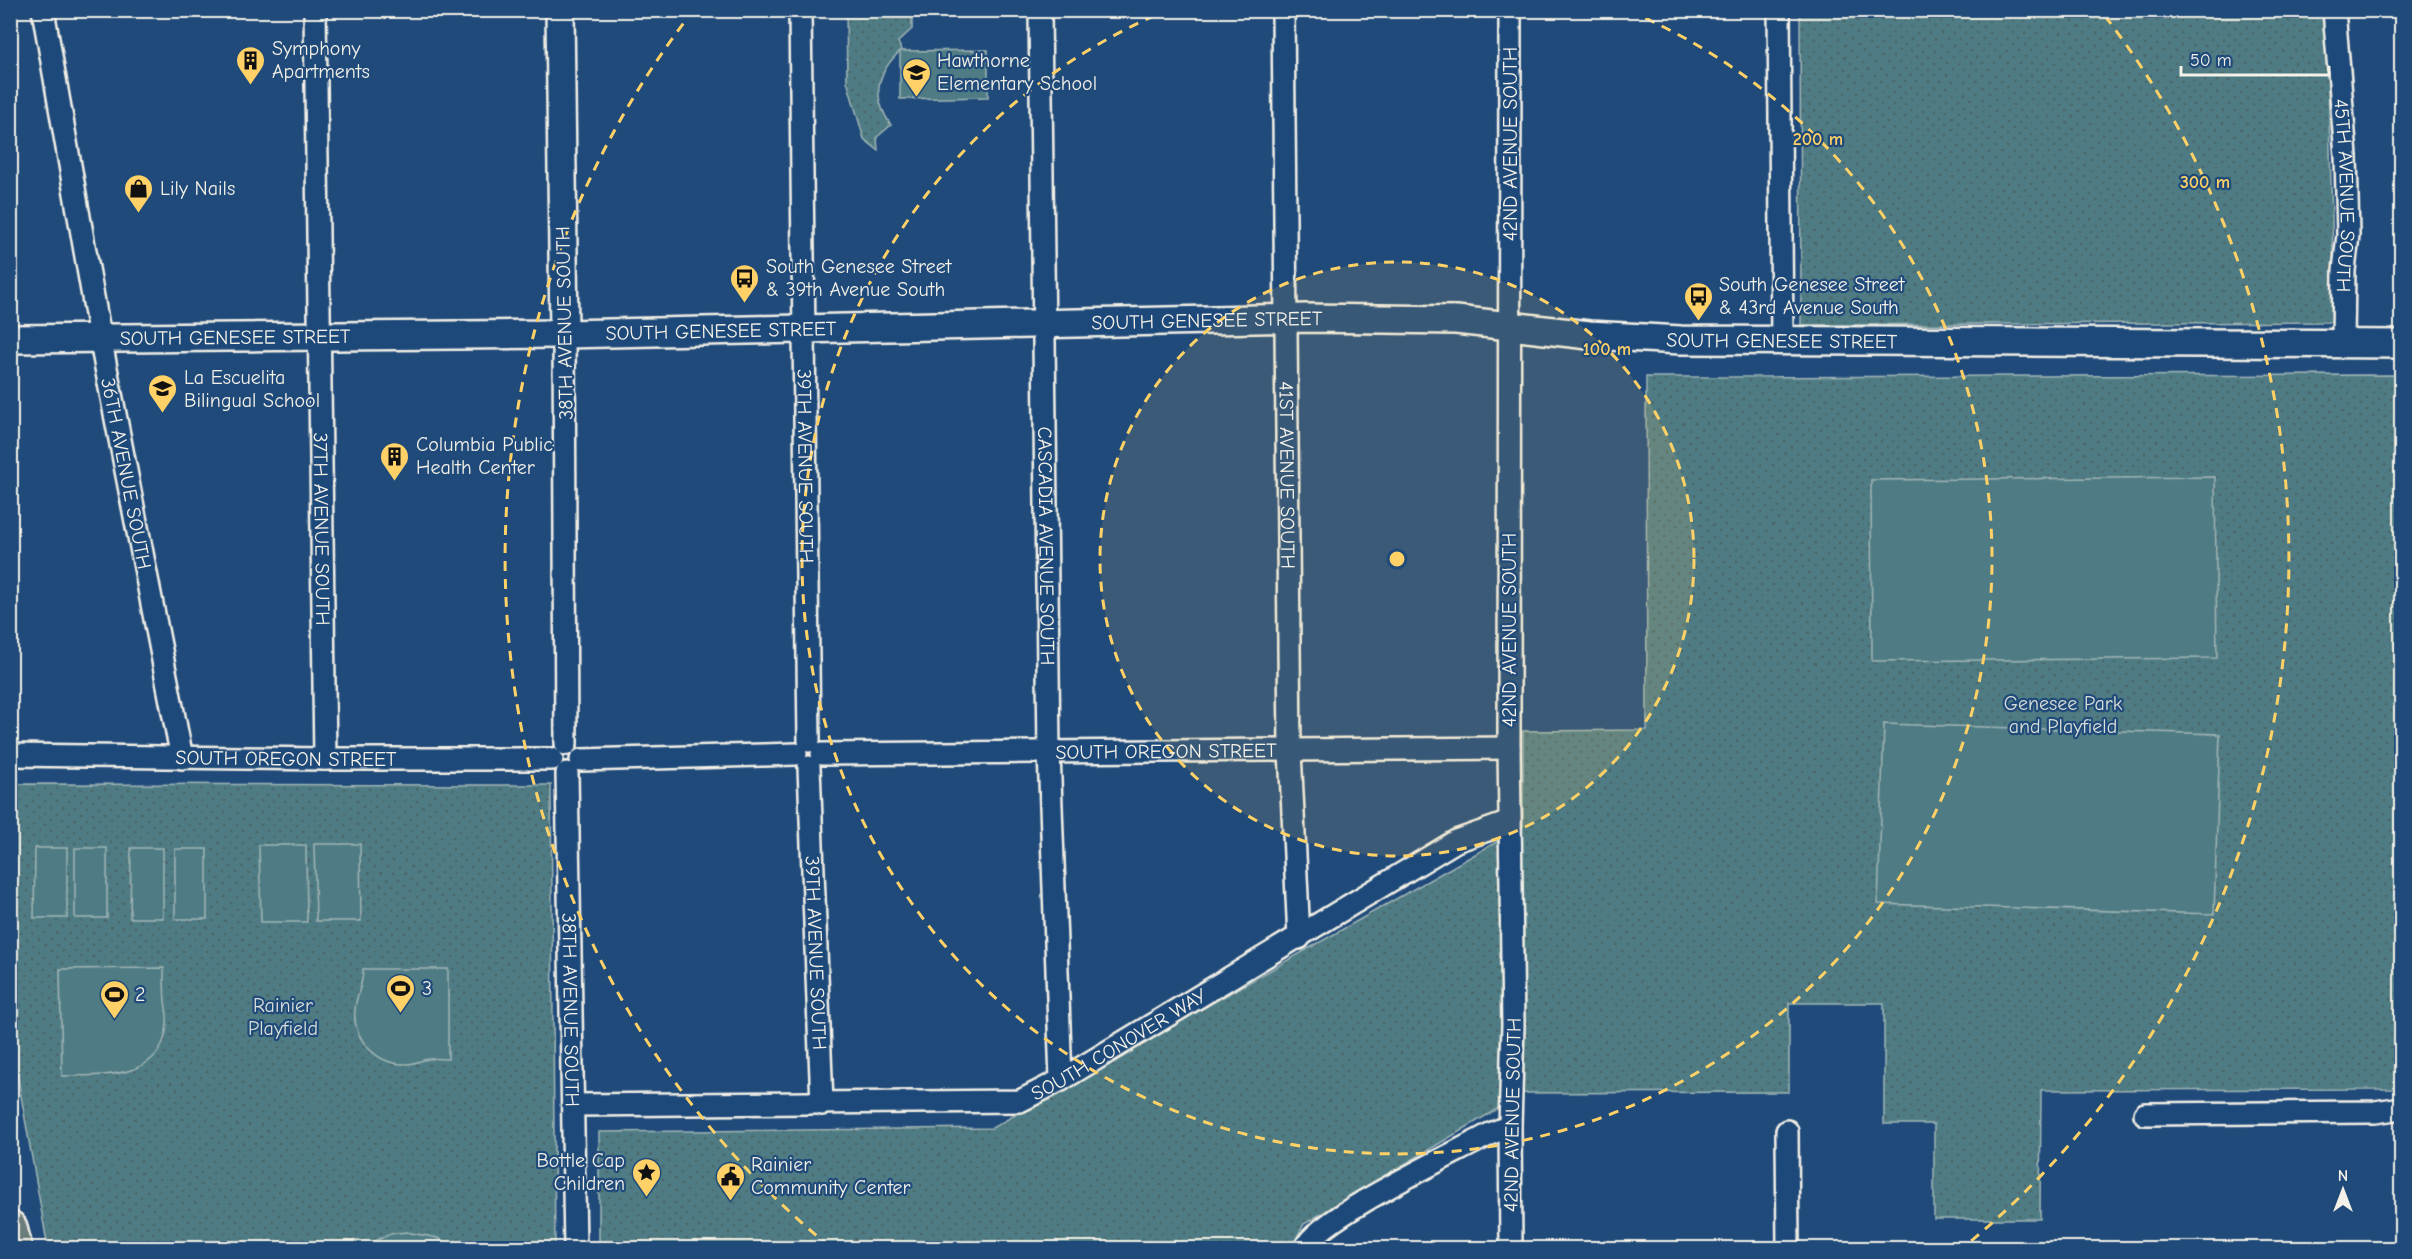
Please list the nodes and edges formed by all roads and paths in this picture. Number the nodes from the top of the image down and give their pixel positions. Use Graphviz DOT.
graph roads {
  1 [pos="43,10"];
  2 [pos="315,10"];
  3 [pos="560,10"];
  4 [pos="800,10"];
  5 [pos="1040,10"];
  6 [pos="1282,10"];
  7 [pos="1510,10"];
  8 [pos="1779,10"];
  9 [pos="2334,10"];
  10 [pos="1286,318"];
  11 [pos="1045,322"];
  12 [pos="1509,326"];
  13 [pos="804,328"];
  14 [pos="564,334"];
  15 [pos="321,336"];
  16 [pos="100,338"];
  17 [pos="10,339"];
  18 [pos="1782,340"];
  19 [pos="2343,343"];
  20 [pos="2402,344"];
  21 [pos="1509,748"];
  22 [pos="1290,751"];
  23 [pos="1049,752"];
  24 [pos="809,754"];
  25 [pos="13,756"];
  26 [pos="182,758"];
  27 [pos="325,759"];
  28 [pos="567,759"];
  29 [pos="1510,822"];
  30 [pos="1299,938"];
  31 [pos="1061,1080"];
  32 [pos="822,1104"];
  33 [pos="574,1106"];
  34 [pos="2402,1108"];
  35 [pos="2145,1114"];
  36 [pos="1510,1126"];
  37 [pos="1787,1131"];
  38 [pos="10,1228"];
  39 [pos="15,1248"];
  40 [pos="575,1248"];
  41 [pos="1305,1248"];
  42 [pos="1511,1248"];
  43 [pos="1788,1248"];
  1 -- 16 [label="street, 36TH AVENUE SOUTH"];
  2 -- 15 [label="street, 37TH AVENUE SOUTH"];
  3 -- 14 [label="street, 38TH AVENUE SOUTH"];
  4 -- 13 [label="street, 39TH AVENUE SOUTH"];
  5 -- 11 [label="street, CASCADIA AVENUE SOUTH"];
  6 -- 10 [label="street, 41ST AVENUE SOUTH"];
  7 -- 12 [label="street, 42ND AVENUE SOUTH"];
  8 -- 18 [label="street"];
  9 -- 19 [label="street, 45TH AVENUE SOUTH"];
  10 -- 11 [label="street, SOUTH GENESEE STREET"];
  10 -- 12 [label="street, SOUTH GENESEE STREET"];
  10 -- 22 [label="street, 41ST AVENUE SOUTH"];
  11 -- 13 [label="street, SOUTH GENESEE STREET"];
  11 -- 23 [label="street, CASCADIA AVENUE SOUTH"];
  12 -- 18 [label="street, SOUTH GENESEE STREET"];
  12 -- 21 [label="street, 42ND AVENUE SOUTH"];
  13 -- 14 [label="street, SOUTH GENESEE STREET"];
  13 -- 24 [label="street, 39TH AVENUE SOUTH"];
  14 -- 15 [label="street, SOUTH GENESEE STREET"];
  14 -- 28 [label="street, 38TH AVENUE SOUTH"];
  15 -- 16 [label="street, SOUTH GENESEE STREET"];
  15 -- 27 [label="street, 37TH AVENUE SOUTH"];
  16 -- 17 [label="street, SOUTH GENESEE STREET"];
  16 -- 26 [label="street, 36TH AVENUE SOUTH"];
  18 -- 19 [label="street, SOUTH GENESEE STREET"];
  19 -- 20 [label="street, SOUTH GENESEE STREET"];
  21 -- 22 [label="street, SOUTH OREGON STREET"];
  21 -- 29 [label="street, 42ND AVENUE SOUTH"];
  22 -- 23 [label="street, SOUTH OREGON STREET"];
  22 -- 30 [label="street, 41ST AVENUE SOUTH"];
  23 -- 24 [label="street, SOUTH OREGON STREET"];
  23 -- 31 [label="street, CASCADIA AVENUE SOUTH"];
  24 -- 28 [label="street, SOUTH OREGON STREET"];
  24 -- 32 [label="street, 39TH AVENUE SOUTH"];
  25 -- 26 [label="street, SOUTH OREGON STREET"];
  26 -- 27 [label="street, SOUTH OREGON STREET"];
  27 -- 28 [label="street, SOUTH OREGON STREET"];
  28 -- 33 [label="street, 38TH AVENUE SOUTH"];
  29 -- 30 [label="street, SOUTH CONOVER WAY"];
  29 -- 36 [label="street, 42ND AVENUE SOUTH"];
  30 -- 31 [label="street, SOUTH CONOVER WAY"];
  31 -- 32 [label="street, SOUTH CONOVER WAY"];
  32 -- 33 [label="street, SOUTH CONOVER WAY"];
  33 -- 40 [label="street, 38TH AVENUE SOUTH"];
  34 -- 35 [label="street"];
  36 -- 41 [label="street"];
  36 -- 42 [label="street, 42ND AVENUE SOUTH"];
  37 -- 43 [label="street"];
  38 -- 39 [label="main road"];
}
